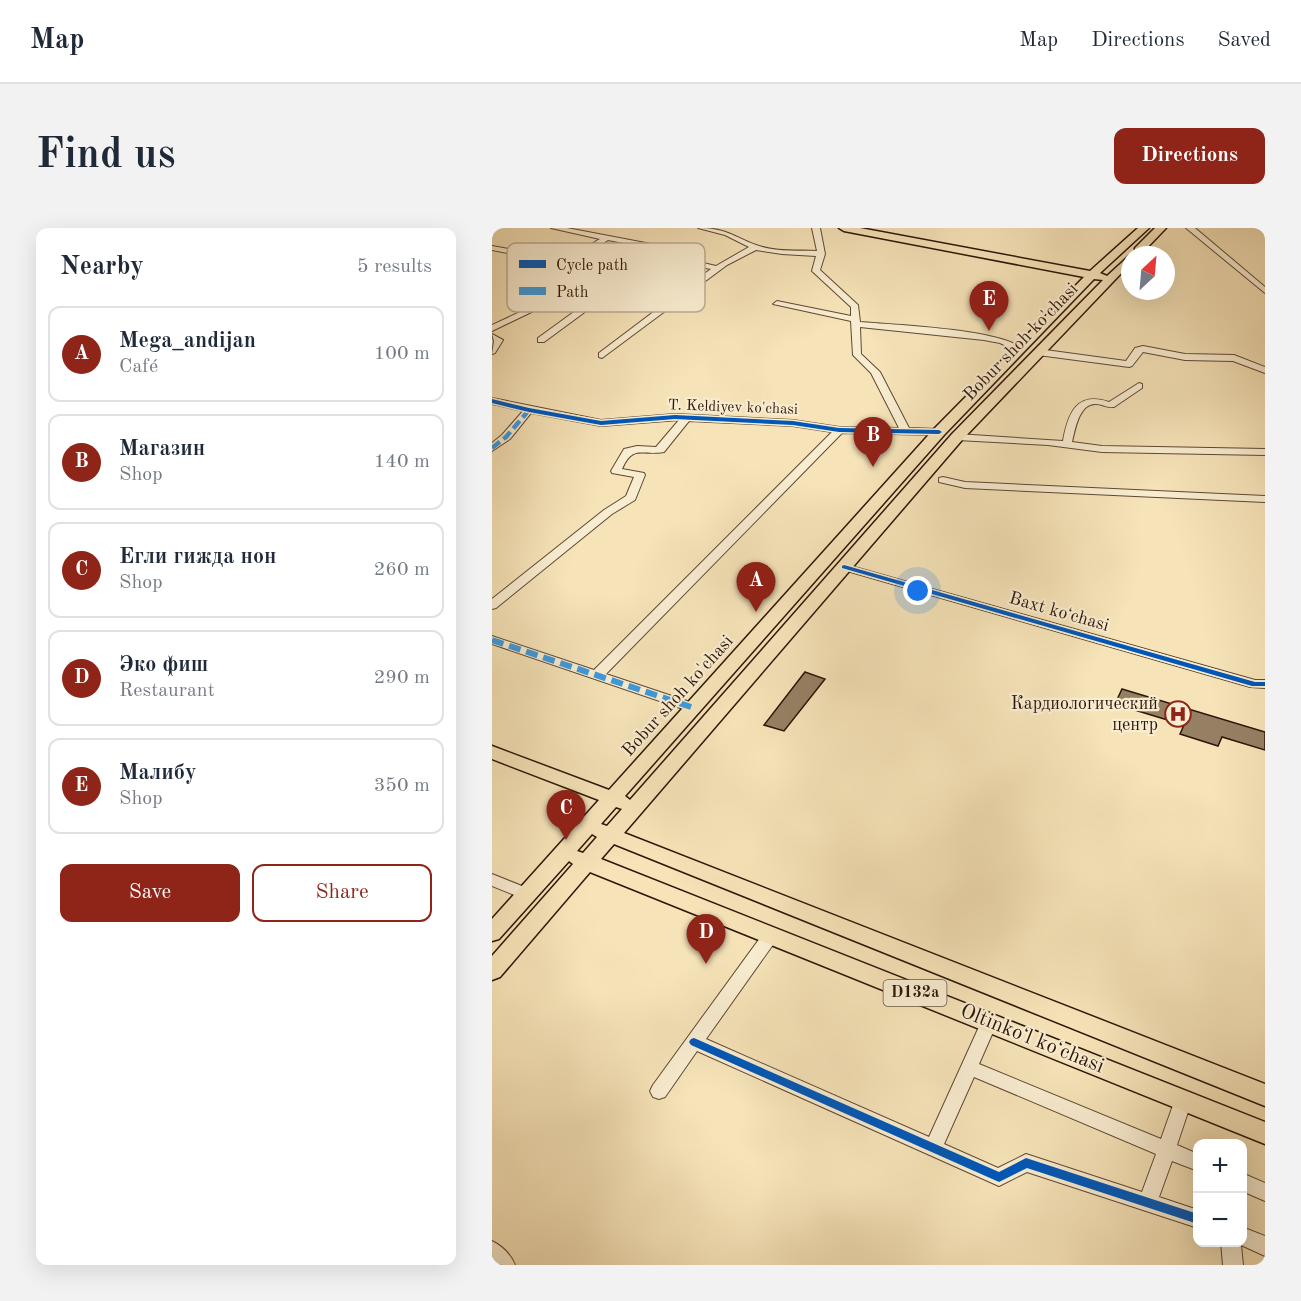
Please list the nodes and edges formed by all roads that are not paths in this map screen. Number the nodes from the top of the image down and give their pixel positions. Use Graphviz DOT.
graph roads {
  1 [pos="555,228"];
  2 [pos="702,228"];
  3 [pos="816,228"];
  4 [pos="844,228"];
  5 [pos="871,228"];
  6 [pos="1144,228"];
  7 [pos="1161,228"];
  8 [pos="1190,228"];
  9 [pos="605,239"];
  10 [pos="598,243"];
  11 [pos="628,243"];
  12 [pos="1142,246"];
  13 [pos="755,247"];
  14 [pos="492,248"];
  15 [pos="507,251"];
  16 [pos="821,254"];
  17 [pos="1121,264"];
  18 [pos="705,266"];
  19 [pos="716,268"];
  20 [pos="1104,274"];
  21 [pos="705,276"];
  22 [pos="1265,291"];
  23 [pos="777,304"];
  24 [pos="527,312"];
  25 [pos="580,312"];
  26 [pos="658,312"];
  27 [pos="855,321"];
  28 [pos="492,328"];
  29 [pos="492,336"];
  30 [pos="541,340"];
  31 [pos="1019,349"];
  32 [pos="492,351"];
  33 [pos="1038,351"];
  34 [pos="602,355"];
  35 [pos="1265,370"];
  36 [pos="1139,387"];
  37 [pos="492,401"];
  38 [pos="529,411"];
  39 [pos="686,418"];
  40 [pos="839,430"];
  41 [pos="905,430"];
  42 [pos="939,432"];
  43 [pos="957,437"];
  44 [pos="1067,444"];
  45 [pos="492,448"];
  46 [pos="1265,452"];
  47 [pos="943,480"];
  48 [pos="1265,499"];
  49 [pos="844,567"];
  50 [pos="492,605"];
  51 [pos="492,640"];
  52 [pos="596,676"];
  53 [pos="1265,684"];
  54 [pos="694,708"];
  55 [pos="492,752"];
  56 [pos="613,798"];
  57 [pos="635,806"];
  58 [pos="588,826"];
  59 [pos="610,835"];
  60 [pos="641,847"];
  61 [pos="564,852"];
  62 [pos="586,862"];
  63 [pos="620,875"];
  64 [pos="492,880"];
  65 [pos="527,894"];
  66 [pos="492,933"];
  67 [pos="771,935"];
  68 [pos="492,971"];
  69 [pos="989,1023"];
  70 [pos="694,1042"];
  71 [pos="968,1068"];
  72 [pos="658,1091"];
  73 [pos="1265,1095"];
  74 [pos="1183,1100"];
  75 [pos="1265,1133"];
  76 [pos="933,1147"];
  77 [pos="1167,1150"];
  78 [pos="1193,1161"];
  79 [pos="1247,1184"];
  80 [pos="1265,1192"];
  81 [pos="1148,1203"];
  82 [pos="1193,1219"];
  83 [pos="1247,1238"];
  84 [pos="1265,1246"];
  85 [pos="1231,1247"];
  86 [pos="492,1251"];
  87 [pos="505,1265"];
  88 [pos="1233,1265"];
  1 -- 9 [label="street"];
  2 -- 13 [label="street"];
  3 -- 16 [label="street"];
  4 -- 20 [label="main road"];
  5 -- 20 [label="main road"];
  6 -- 20 [label="main road, Bobur shoh ko'chasi"];
  7 -- 12 [label="main road"];
  8 -- 22 [label="street"];
  9 -- 10 [label="street"];
  9 -- 11 [label="street"];
  13 -- 16 [label="street"];
  13 -- 19 [label="street"];
  14 -- 15 [label="street"];
  16 -- 27 [label="street"];
  17 -- 20 [label="main road, Bobur shoh ko'chasi"];
  18 -- 19 [label="street"];
  19 -- 21 [label="street"];
  20 -- 31 [label="main road, Bobur shoh ko'chasi"];
  20 -- 33 [label="main road, Bobur shoh ko'chasi"];
  23 -- 27 [label="street"];
  24 -- 28 [label="street"];
  25 -- 30 [label="street"];
  26 -- 34 [label="street"];
  27 -- 31 [label="street"];
  27 -- 41 [label="street"];
  29 -- 32 [label="street"];
  31 -- 42 [label="main road, Bobur shoh ko'chasi"];
  33 -- 35 [label="street"];
  33 -- 43 [label="main road, Bobur shoh ko'chasi"];
  36 -- 44 [label="street"];
  37 -- 38 [label="street, T. Keldiyev ko'chasi"];
  38 -- 39 [label="street, T. Keldiyev ko'chasi"];
  38 -- 45 [label="street"];
  39 -- 40 [label="street, T. Keldiyev ko'chasi"];
  39 -- 50 [label="street"];
  40 -- 41 [label="street, T. Keldiyev ko'chasi"];
  40 -- 52 [label="street"];
  41 -- 42 [label="street, T. Keldiyev ko'chasi"];
  42 -- 54 [label="main road, Bobur shoh ko'chasi"];
  43 -- 44 [label="street"];
  43 -- 49 [label="main road, Bobur shoh ko'chasi"];
  44 -- 46 [label="street"];
  47 -- 48 [label="street"];
  49 -- 53 [label="street, Baxt koʻchasi"];
  49 -- 57 [label="main road, Bobur shoh ko'chasi"];
  51 -- 52 [label="street"];
  52 -- 54 [label="street"];
  54 -- 56 [label="main road, Bobur shoh ko'chasi"];
  55 -- 56 [label="main road"];
  56 -- 57 [label="main road"];
  56 -- 58 [label="main road, Bobur shoh ko'chasi"];
  56 -- 59 [label="main road"];
  57 -- 59 [label="main road, Bobur shoh ko'chasi"];
  57 -- 60 [label="main road"];
  58 -- 59 [label="main road, Oltinkoʻl koʻchasi / D132a"];
  58 -- 61 [label="main road, Bobur shoh ko'chasi"];
  59 -- 60 [label="main road, Oltinkoʻl koʻchasi / D132a"];
  59 -- 62 [label="main road, Bobur shoh ko'chasi"];
  59 -- 63 [label="main road"];
  60 -- 73 [label="main road, Oltinkoʻl koʻchasi / D132a"];
  61 -- 62 [label="main road, Oltinkoʻl koʻchasi / D132a"];
  61 -- 65 [label="main road, Bobur shoh ko'chasi"];
  62 -- 63 [label="main road, Oltinkoʻl koʻchasi / D132a"];
  62 -- 68 [label="main road, Bobur shoh ko'chasi"];
  63 -- 67 [label="main road, Oltinkoʻl koʻchasi / D132a"];
  64 -- 65 [label="street"];
  65 -- 66 [label="main road, Bobur shoh ko'chasi"];
  67 -- 69 [label="main road, Oltinkoʻl koʻchasi / D132a"];
  67 -- 70 [label="street"];
  69 -- 71 [label="street"];
  69 -- 74 [label="main road, Oltinkoʻl koʻchasi / D132a"];
  70 -- 72 [label="street"];
  70 -- 76 [label="street"];
  71 -- 76 [label="street"];
  71 -- 77 [label="street"];
  74 -- 75 [label="main road, Oltinkoʻl koʻchasi / D132a"];
  74 -- 77 [label="street"];
  76 -- 81 [label="street"];
  77 -- 78 [label="street"];
  77 -- 81 [label="street"];
  79 -- 80 [label="street"];
  81 -- 82 [label="street"];
  83 -- 84 [label="street"];
  85 -- 88 [label="street"];
  86 -- 87 [label="street"];
}
